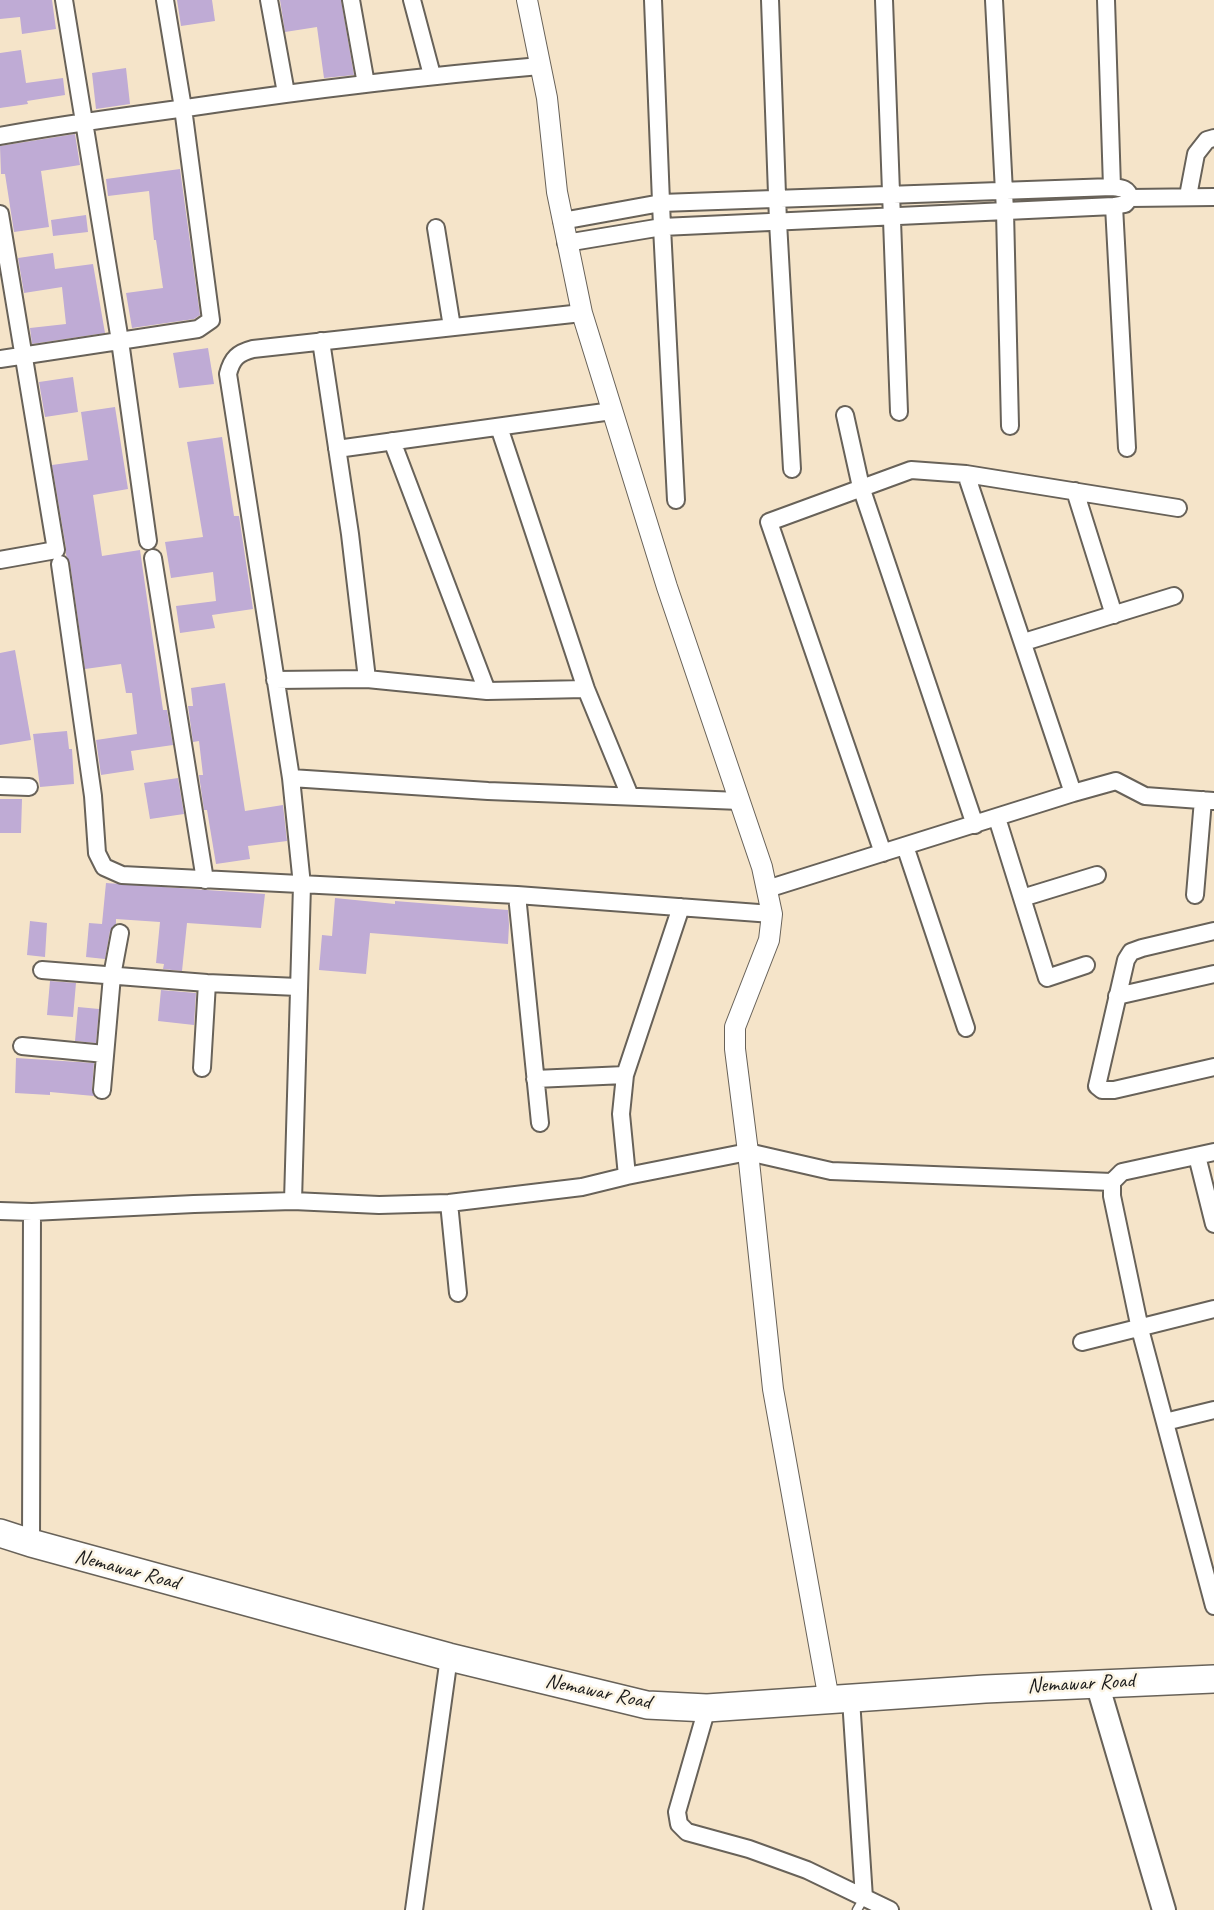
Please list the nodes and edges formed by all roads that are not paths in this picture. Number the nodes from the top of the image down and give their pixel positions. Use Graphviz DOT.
graph roads {
  1 [pos="64,0"];
  2 [pos="165,0"];
  3 [pos="269,0"];
  4 [pos="351,0"];
  5 [pos="412,0"];
  6 [pos="527,0"];
  7 [pos="653,0"];
  8 [pos="770,0"];
  9 [pos="884,0"];
  10 [pos="994,0"];
  11 [pos="1106,0"];
  12 [pos="540,66"];
  13 [pos="432,75"];
  14 [pos="366,84"];
  15 [pos="286,93"];
  16 [pos="183,108"];
  17 [pos="85,121"];
  18 [pos="0,136"];
  19 [pos="1214,138"];
  20 [pos="1112,187"];
  21 [pos="1004,191"];
  22 [pos="891,195"];
  23 [pos="1188,196"];
  24 [pos="1214,196"];
  25 [pos="1130,198"];
  26 [pos="777,199"];
  27 [pos="661,203"];
  28 [pos="1114,206"];
  29 [pos="1005,211"];
  30 [pos="0,214"];
  31 [pos="893,217"];
  32 [pos="562,221"];
  33 [pos="778,222"];
  34 [pos="662,226"];
  35 [pos="436,228"];
  36 [pos="566,243"];
  37 [pos="582,313"];
  38 [pos="452,327"];
  39 [pos="120,341"];
  40 [pos="321,341"];
  41 [pos="24,356"];
  42 [pos="0,359"];
  43 [pos="612,411"];
  44 [pos="899,412"];
  45 [pos="845,416"];
  46 [pos="1010,426"];
  47 [pos="499,427"];
  48 [pos="392,441"];
  49 [pos="1127,448"];
  50 [pos="338,449"];
  51 [pos="792,469"];
  52 [pos="966,474"];
  53 [pos="861,487"];
  54 [pos="1075,491"];
  55 [pos="676,500"];
  56 [pos="1178,508"];
  57 [pos="148,541"];
  58 [pos="153,558"];
  59 [pos="0,560"];
  60 [pos="60,564"];
  61 [pos="1174,596"];
  62 [pos="1114,615"];
  63 [pos="1024,642"];
  64 [pos="367,679"];
  65 [pos="275,680"];
  66 [pos="586,688"];
  67 [pos="487,691"];
  68 [pos="291,778"];
  69 [pos="0,786"];
  70 [pos="29,787"];
  71 [pos="1073,793"];
  72 [pos="630,796"];
  73 [pos="740,801"];
  74 [pos="1208,801"];
  75 [pos="997,818"];
  76 [pos="975,825"];
  77 [pos="905,846"];
  78 [pos="883,853"];
  79 [pos="1097,875"];
  80 [pos="205,879"];
  81 [pos="302,885"];
  82 [pos="767,889"];
  83 [pos="517,895"];
  84 [pos="1196,895"];
  85 [pos="1022,898"];
  86 [pos="681,907"];
  87 [pos="772,914"];
  88 [pos="1214,931"];
  89 [pos="120,933"];
  90 [pos="1086,966"];
  91 [pos="42,970"];
  92 [pos="1214,974"];
  93 [pos="112,976"];
  94 [pos="207,983"];
  95 [pos="298,987"];
  96 [pos="1117,996"];
  97 [pos="966,1028"];
  98 [pos="22,1046"];
  99 [pos="105,1054"];
  100 [pos="1214,1067"];
  101 [pos="202,1068"];
  102 [pos="625,1075"];
  103 [pos="535,1079"];
  104 [pos="102,1090"];
  105 [pos="540,1123"];
  106 [pos="748,1152"];
  107 [pos="1214,1152"];
  108 [pos="1197,1156"];
  109 [pos="627,1176"];
  110 [pos="1112,1182"];
  111 [pos="293,1201"];
  112 [pos="449,1203"];
  113 [pos="0,1211"];
  114 [pos="32,1212"];
  115 [pos="1214,1224"];
  116 [pos="458,1293"];
  117 [pos="1214,1309"];
  118 [pos="1140,1329"];
  119 [pos="1082,1342"];
  120 [pos="1214,1410"];
  121 [pos="1165,1422"];
  122 [pos="0,1533"];
  123 [pos="31,1543"];
  124 [pos="1214,1606"];
  125 [pos="449,1657"];
  126 [pos="1214,1679"];
  127 [pos="1097,1683"];
  128 [pos="840,1700"];
  129 [pos="707,1708"];
  130 [pos="861,1904"];
  131 [pos="414,1910"];
  132 [pos="890,1910"];
  133 [pos="1164,1910"];
  1 -- 17 [label="street"];
  2 -- 16 [label="street"];
  3 -- 15 [label="street"];
  4 -- 14 [label="street"];
  5 -- 13 [label="street"];
  6 -- 12 [label="street"];
  7 -- 27 [label="street"];
  8 -- 26 [label="street"];
  9 -- 22 [label="street"];
  10 -- 21 [label="street"];
  11 -- 20 [label="street"];
  12 -- 13 [label="street"];
  12 -- 32 [label="street"];
  13 -- 14 [label="street"];
  14 -- 15 [label="street"];
  15 -- 16 [label="street"];
  16 -- 17 [label="street"];
  16 -- 39 [label="street"];
  17 -- 18 [label="street"];
  17 -- 39 [label="street"];
  19 -- 23 [label="street"];
  20 -- 21 [label="street"];
  20 -- 25 [label="street"];
  21 -- 22 [label="street"];
  21 -- 29 [label="street"];
  22 -- 26 [label="street"];
  22 -- 31 [label="street"];
  23 -- 24 [label="street"];
  23 -- 25 [label="street"];
  25 -- 28 [label="street"];
  26 -- 27 [label="street"];
  26 -- 33 [label="street"];
  27 -- 32 [label="street"];
  27 -- 34 [label="street"];
  28 -- 29 [label="street"];
  28 -- 49 [label="street"];
  29 -- 31 [label="street"];
  29 -- 46 [label="street"];
  30 -- 41 [label="street"];
  31 -- 33 [label="street"];
  31 -- 44 [label="street"];
  32 -- 36 [label="street"];
  33 -- 34 [label="street"];
  33 -- 51 [label="street"];
  34 -- 36 [label="street"];
  34 -- 55 [label="street"];
  35 -- 38 [label="street"];
  36 -- 37 [label="street"];
  37 -- 38 [label="street"];
  37 -- 43 [label="street"];
  38 -- 40 [label="street"];
  39 -- 41 [label="street"];
  39 -- 57 [label="street"];
  40 -- 50 [label="street"];
  40 -- 65 [label="street"];
  41 -- 42 [label="street"];
  41 -- 59 [label="street"];
  43 -- 47 [label="street"];
  43 -- 73 [label="street"];
  45 -- 53 [label="street"];
  47 -- 48 [label="street"];
  47 -- 66 [label="street"];
  48 -- 50 [label="street"];
  48 -- 67 [label="street"];
  50 -- 64 [label="street"];
  52 -- 53 [label="street"];
  52 -- 54 [label="street"];
  52 -- 63 [label="street"];
  53 -- 76 [label="street"];
  53 -- 78 [label="street"];
  54 -- 56 [label="street"];
  54 -- 62 [label="street"];
  58 -- 80 [label="street"];
  60 -- 80 [label="street"];
  61 -- 62 [label="street"];
  62 -- 63 [label="street"];
  63 -- 71 [label="street"];
  64 -- 65 [label="street"];
  64 -- 67 [label="street"];
  65 -- 68 [label="street"];
  66 -- 67 [label="street"];
  66 -- 72 [label="street"];
  68 -- 72 [label="street"];
  68 -- 81 [label="street"];
  69 -- 70 [label="street"];
  71 -- 74 [label="street"];
  71 -- 75 [label="street"];
  72 -- 73 [label="street"];
  73 -- 82 [label="street"];
  74 -- 84 [label="street"];
  75 -- 76 [label="street"];
  75 -- 85 [label="street"];
  76 -- 77 [label="street"];
  77 -- 78 [label="street"];
  77 -- 97 [label="street"];
  78 -- 82 [label="street"];
  79 -- 85 [label="street"];
  80 -- 81 [label="street"];
  81 -- 83 [label="street"];
  81 -- 95 [label="street"];
  82 -- 87 [label="street"];
  83 -- 86 [label="street"];
  83 -- 103 [label="street"];
  85 -- 90 [label="street"];
  86 -- 87 [label="street"];
  86 -- 102 [label="street"];
  87 -- 106 [label="street"];
  88 -- 96 [label="street"];
  89 -- 93 [label="street"];
  91 -- 93 [label="street"];
  92 -- 96 [label="street"];
  93 -- 94 [label="street"];
  93 -- 99 [label="street"];
  94 -- 95 [label="street"];
  94 -- 101 [label="street"];
  95 -- 111 [label="street"];
  96 -- 100 [label="street"];
  98 -- 99 [label="street"];
  99 -- 104 [label="street"];
  102 -- 103 [label="street"];
  102 -- 109 [label="street"];
  103 -- 105 [label="street"];
  106 -- 109 [label="street"];
  106 -- 110 [label="street"];
  106 -- 128 [label="street"];
  107 -- 108 [label="street"];
  108 -- 110 [label="street"];
  108 -- 115 [label="street"];
  109 -- 112 [label="street"];
  110 -- 118 [label="street"];
  111 -- 112 [label="street"];
  111 -- 114 [label="street"];
  112 -- 116 [label="street"];
  113 -- 114 [label="street"];
  114 -- 123 [label="street"];
  117 -- 118 [label="street"];
  118 -- 119 [label="street"];
  118 -- 121 [label="street"];
  120 -- 121 [label="street"];
  121 -- 124 [label="street"];
  122 -- 123 [label="highway, Nemawar Road"];
  123 -- 125 [label="highway, Nemawar Road"];
  125 -- 129 [label="highway, Nemawar Road"];
  125 -- 131 [label="street"];
  126 -- 127 [label="highway, Nemawar Road"];
  127 -- 128 [label="highway, Nemawar Road"];
  127 -- 133 [label="main road"];
  128 -- 129 [label="highway, Nemawar Road"];
  128 -- 130 [label="street"];
  129 -- 130 [label="street"];
  130 -- 132 [label="street"];
}
